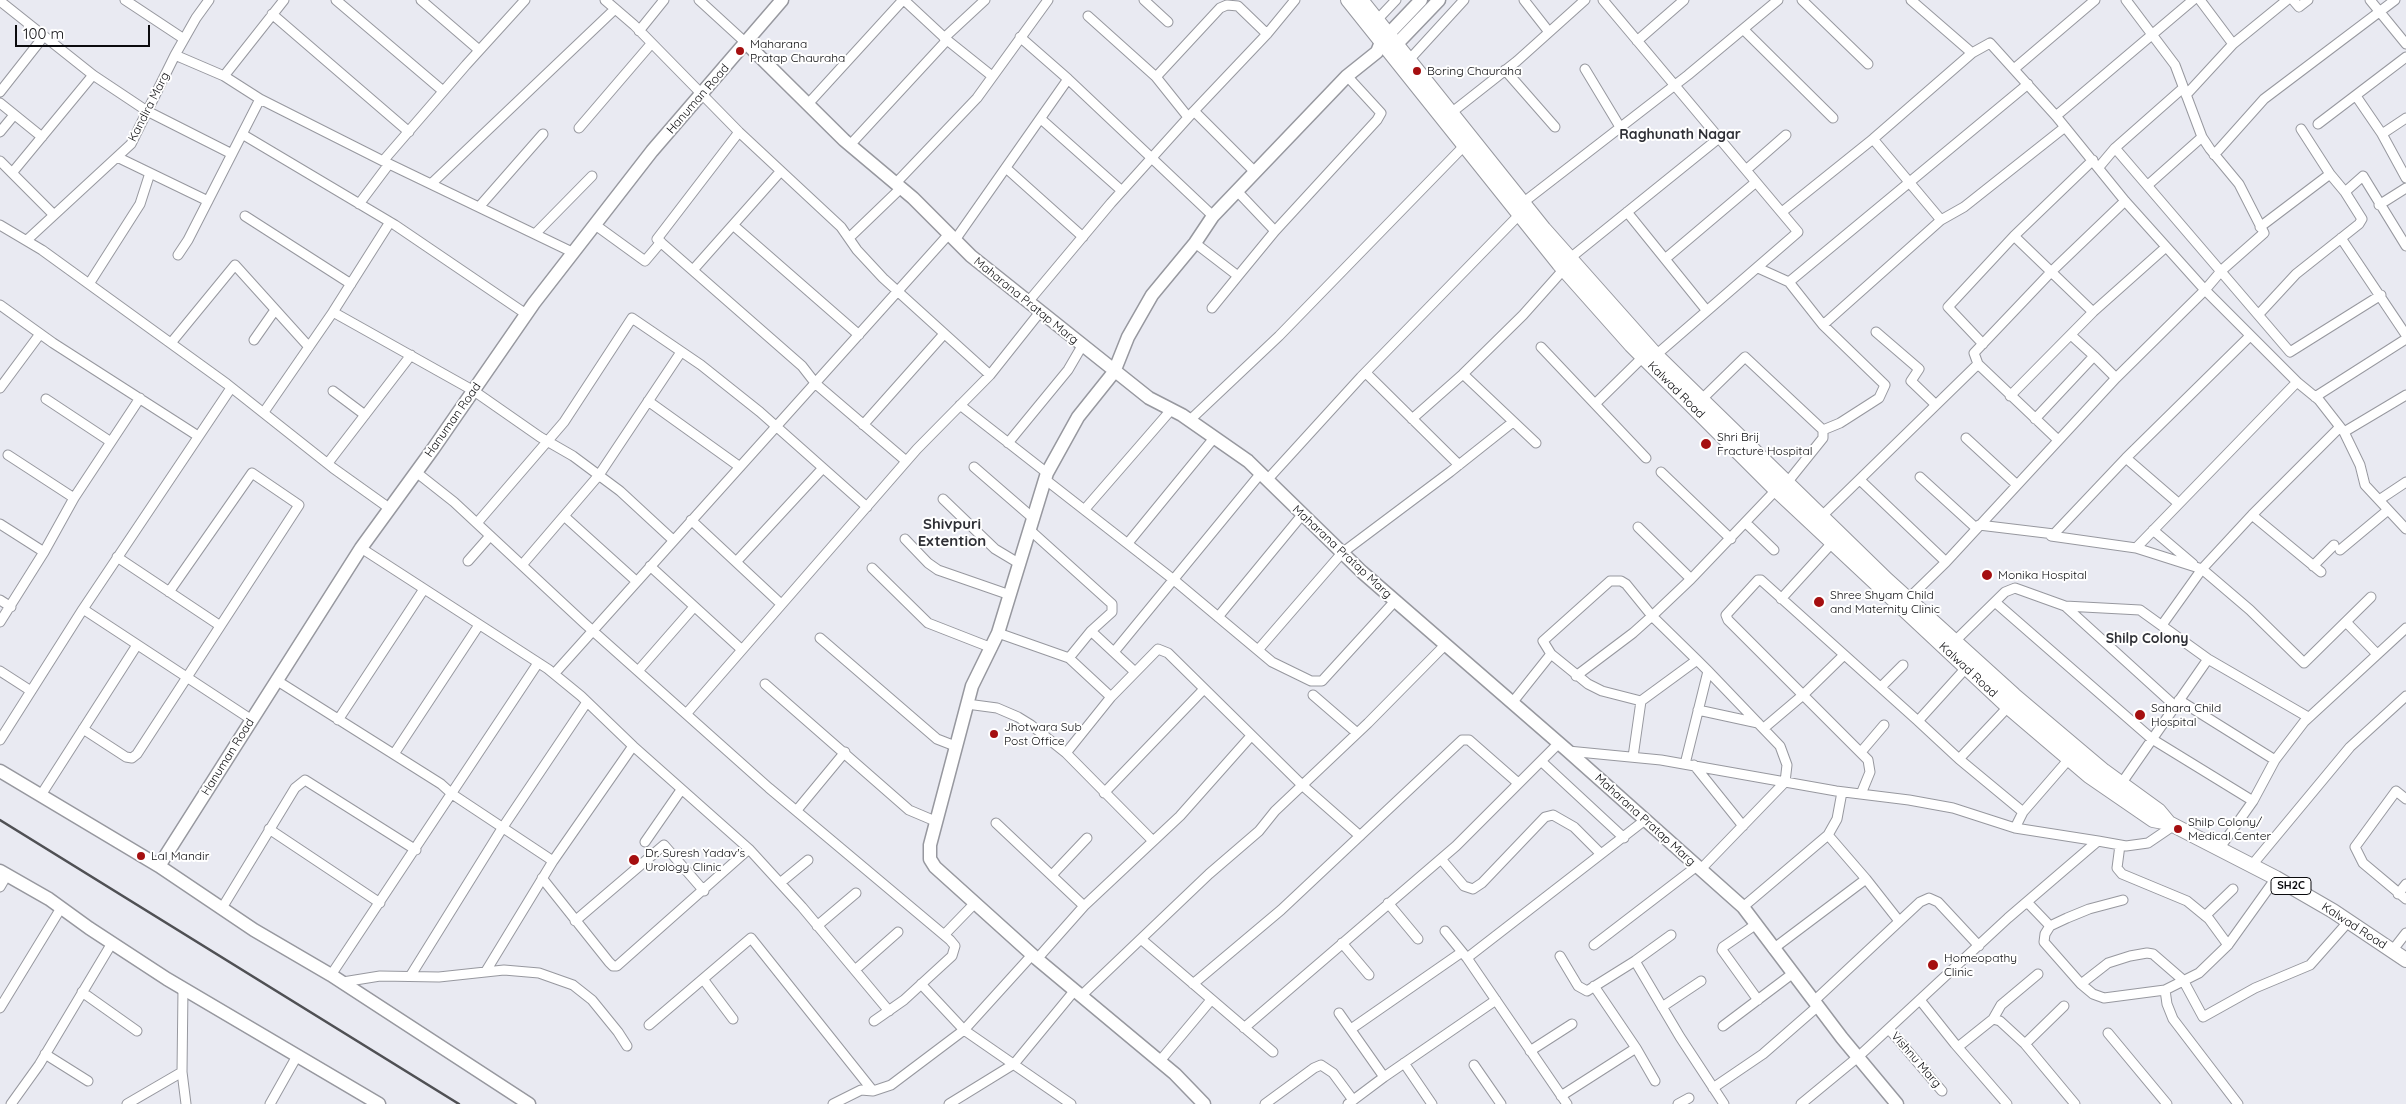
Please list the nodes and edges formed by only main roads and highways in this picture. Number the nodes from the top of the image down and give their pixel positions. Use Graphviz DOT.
graph roads {
  1 [pos="1348,0"];
  2 [pos="1361,0"];
  3 [pos="1386,45"];
  4 [pos="1519,209"];
  5 [pos="1649,356"];
  6 [pos="1781,487"];
  7 [pos="2171,824"];
  8 [pos="2406,960"];
  1 -- 3 [label="main road, Kalwad Road / SH2C"];
  2 -- 3 [label="main road, Kalwad Road / SH2C"];
  3 -- 4 [label="main road, Kalwad Road / SH2C"];
  3 -- 4 [label="main road, Kalwad Road / SH2C"];
  4 -- 5 [label="main road, Kalwad Road / SH2C"];
  5 -- 6 [label="main road, Kalwad Road / SH2C"];
  5 -- 6 [label="main road, Kalwad Road / SH2C"];
  6 -- 7 [label="main road, Kalwad Road / SH2C"];
  6 -- 7 [label="main road, Kalwad Road / SH2C"];
  7 -- 8 [label="main road, Kalwad Road / SH2C"];
}
